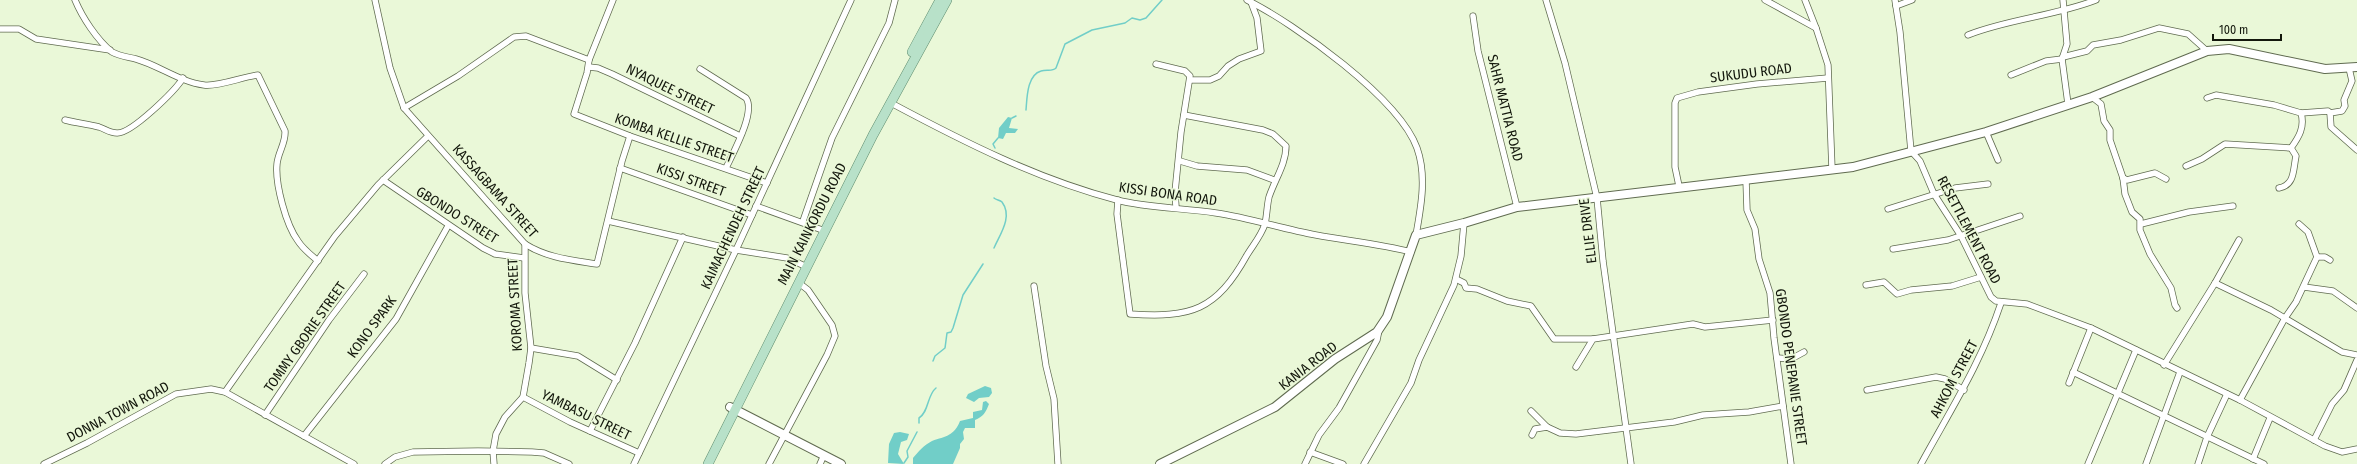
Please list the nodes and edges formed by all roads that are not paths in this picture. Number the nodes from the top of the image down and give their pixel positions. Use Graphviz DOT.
graph roads {
  1 [pos="75,0"];
  2 [pos="375,0"];
  3 [pos="613,0"];
  4 [pos="851,0"];
  5 [pos="895,0"];
  6 [pos="940,0"];
  7 [pos="947,0"];
  8 [pos="1546,0"];
  9 [pos="1765,0"];
  10 [pos="1805,0"];
  11 [pos="1912,0"];
  12 [pos="2063,0"];
  13 [pos="2096,0"];
  14 [pos="1249,1"];
  15 [pos="1895,3"];
  16 [pos="2065,9"];
  17 [pos="1473,16"];
  18 [pos="935,18"];
  19 [pos="1816,28"];
  20 [pos="0,29"];
  21 [pos="1968,35"];
  22 [pos="112,51"];
  23 [pos="2207,52"];
  24 [pos="2063,58"];
  25 [pos="589,60"];
  26 [pos="1156,64"];
  27 [pos="589,67"];
  28 [pos="2353,68"];
  29 [pos="700,69"];
  30 [pos="2011,75"];
  31 [pos="183,78"];
  32 [pos="1828,78"];
  33 [pos="1190,80"];
  34 [pos="893,91"];
  35 [pos="2092,97"];
  36 [pos="2207,98"];
  37 [pos="891,103"];
  38 [pos="2068,104"];
  39 [pos="404,108"];
  40 [pos="2301,113"];
  41 [pos="2330,113"];
  42 [pos="1184,115"];
  43 [pos="65,120"];
  44 [pos="1986,132"];
  45 [pos="871,134"];
  46 [pos="428,136"];
  47 [pos="630,136"];
  48 [pos="740,136"];
  49 [pos="2291,148"];
  50 [pos="1921,149"];
  51 [pos="2357,150"];
  52 [pos="1911,151"];
  53 [pos="1998,160"];
  54 [pos="1920,161"];
  55 [pos="1180,162"];
  56 [pos="2186,166"];
  57 [pos="620,168"];
  58 [pos="726,168"];
  59 [pos="1832,169"];
  60 [pos="2123,178"];
  61 [pos="2166,178"];
  62 [pos="383,180"];
  63 [pos="1274,180"];
  64 [pos="1746,180"];
  65 [pos="767,183"];
  66 [pos="1988,184"];
  67 [pos="1678,186"];
  68 [pos="2279,188"];
  69 [pos="1934,194"];
  70 [pos="1597,198"];
  71 [pos="1118,200"];
  72 [pos="756,206"];
  73 [pos="1517,206"];
  74 [pos="2233,206"];
  75 [pos="1176,207"];
  76 [pos="1888,209"];
  77 [pos="752,215"];
  78 [pos="2020,216"];
  79 [pos="608,221"];
  80 [pos="803,221"];
  81 [pos="1265,222"];
  82 [pos="1464,223"];
  83 [pos="2141,224"];
  84 [pos="2299,224"];
  85 [pos="448,226"];
  86 [pos="823,230"];
  87 [pos="1416,235"];
  88 [pos="1961,236"];
  89 [pos="683,237"];
  90 [pos="2239,240"];
  91 [pos="525,244"];
  92 [pos="1893,249"];
  93 [pos="736,250"];
  94 [pos="1411,252"];
  95 [pos="524,258"];
  96 [pos="2317,258"];
  97 [pos="2330,260"];
  98 [pos="318,261"];
  99 [pos="805,266"];
  100 [pos="364,274"];
  101 [pos="1981,278"];
  102 [pos="1456,279"];
  103 [pos="799,283"];
  104 [pos="2215,283"];
  105 [pos="1866,285"];
  106 [pos="1034,286"];
  107 [pos="2304,287"];
  108 [pos="2001,303"];
  109 [pos="2177,308"];
  110 [pos="2357,308"];
  111 [pos="2285,318"];
  112 [pos="1773,320"];
  113 [pos="776,323"];
  114 [pos="1380,328"];
  115 [pos="2091,328"];
  116 [pos="1614,338"];
  117 [pos="1593,339"];
  118 [pos="531,348"];
  119 [pos="2136,350"];
  120 [pos="1804,352"];
  121 [pos="2357,355"];
  122 [pos="1777,358"];
  123 [pos="2357,360"];
  124 [pos="2164,365"];
  125 [pos="1576,368"];
  126 [pos="2073,372"];
  127 [pos="2180,372"];
  128 [pos="617,380"];
  129 [pos="2069,383"];
  130 [pos="1867,390"];
  131 [pos="1964,390"];
  132 [pos="225,392"];
  133 [pos="2118,394"];
  134 [pos="2227,394"];
  135 [pos="523,397"];
  136 [pos="2240,400"];
  137 [pos="1783,406"];
  138 [pos="733,408"];
  139 [pos="1531,411"];
  140 [pos="265,414"];
  141 [pos="2165,415"];
  142 [pos="2270,418"];
  143 [pos="1547,426"];
  144 [pos="1628,426"];
  145 [pos="590,431"];
  146 [pos="783,435"];
  147 [pos="1532,435"];
  148 [pos="304,436"];
  149 [pos="2207,437"];
  150 [pos="2314,440"];
  151 [pos="712,449"];
  152 [pos="2357,449"];
  153 [pos="493,451"];
  154 [pos="1310,452"];
  155 [pos="639,453"];
  156 [pos="824,455"];
  157 [pos="2253,458"];
  158 [pos="44,464"];
  159 [pos="354,464"];
  160 [pos="385,464"];
  161 [pos="494,464"];
  162 [pos="569,464"];
  163 [pos="634,464"];
  164 [pos="702,464"];
  165 [pos="708,464"];
  166 [pos="769,464"];
  167 [pos="820,464"];
  168 [pos="841,464"];
  169 [pos="1058,464"];
  170 [pos="1160,464"];
  171 [pos="1305,464"];
  172 [pos="1343,464"];
  173 [pos="1364,464"];
  174 [pos="1631,464"];
  175 [pos="1791,464"];
  176 [pos="1921,464"];
  177 [pos="2088,464"];
  178 [pos="2146,464"];
  179 [pos="2198,464"];
  180 [pos="2264,464"];
  1 -- 22 [label="street"];
  2 -- 39 [label="street, KASSAGBAMA STREET"];
  3 -- 25 [label="street"];
  4 -- 65 [label="street, KAIMACHENDEH STREET"];
  5 -- 80 [label="street"];
  6 -- 18 [label="main road"];
  7 -- 18 [label="main road"];
  8 -- 70 [label="street, ELLIE DRIVE"];
  9 -- 19 [label="street"];
  10 -- 19 [label="street"];
  11 -- 15 [label="street"];
  12 -- 16 [label="street"];
  13 -- 16 [label="street"];
  14 -- 33 [label="street"];
  14 -- 87 [label="street"];
  15 -- 52 [label="street"];
  16 -- 21 [label="street"];
  16 -- 24 [label="street"];
  17 -- 73 [label="street, SAHR MATTIA ROAD"];
  18 -- 34 [label="main road"];
  19 -- 32 [label="street"];
  20 -- 22 [label="street"];
  22 -- 31 [label="street"];
  23 -- 24 [label="street"];
  23 -- 28 [label="main road"];
  23 -- 35 [label="main road"];
  24 -- 30 [label="street"];
  24 -- 38 [label="street"];
  25 -- 27 [label="street"];
  25 -- 39 [label="street"];
  26 -- 33 [label="street"];
  27 -- 47 [label="street, KOMBA KELLIE STREET"];
  27 -- 48 [label="street, NYAQUEE STREET"];
  28 -- 41 [label="street"];
  29 -- 48 [label="street"];
  31 -- 43 [label="street"];
  31 -- 98 [label="street"];
  32 -- 59 [label="street"];
  32 -- 67 [label="street, SUKUDU ROAD"];
  33 -- 42 [label="street"];
  34 -- 37 [label="main road"];
  34 -- 45 [label="main road"];
  35 -- 38 [label="main road"];
  35 -- 60 [label="street"];
  36 -- 40 [label="street"];
  37 -- 45 [label="main road"];
  37 -- 71 [label="street, KISSI BONA ROAD"];
  38 -- 44 [label="main road"];
  39 -- 46 [label="street, KASSAGBAMA STREET"];
  40 -- 41 [label="street"];
  40 -- 49 [label="street"];
  41 -- 51 [label="street"];
  42 -- 55 [label="street"];
  42 -- 63 [label="street"];
  44 -- 50 [label="main road"];
  44 -- 53 [label="street"];
  45 -- 86 [label="main road"];
  46 -- 62 [label="street"];
  46 -- 91 [label="street, KASSAGBAMA STREET"];
  47 -- 57 [label="street"];
  47 -- 58 [label="street, KOMBA KELLIE STREET"];
  48 -- 58 [label="street"];
  49 -- 56 [label="street"];
  49 -- 68 [label="street"];
  50 -- 52 [label="main road"];
  50 -- 54 [label="street, RESETTLEMENT ROAD"];
  52 -- 54 [label="street, RESETTLEMENT ROAD"];
  52 -- 59 [label="main road"];
  54 -- 69 [label="street, RESETTLEMENT ROAD"];
  55 -- 63 [label="street"];
  55 -- 75 [label="street"];
  57 -- 77 [label="street, KISSI STREET"];
  57 -- 79 [label="street"];
  58 -- 65 [label="street, KOMBA KELLIE STREET"];
  59 -- 64 [label="main road"];
  60 -- 61 [label="street"];
  60 -- 83 [label="street"];
  62 -- 85 [label="street, GBONDO STREET"];
  62 -- 98 [label="street"];
  63 -- 81 [label="street"];
  64 -- 67 [label="main road"];
  64 -- 112 [label="street, GBONDO PENEPANIE STREET"];
  65 -- 72 [label="street, KAIMACHENDEH STREET"];
  66 -- 69 [label="street"];
  67 -- 70 [label="main road"];
  69 -- 76 [label="street"];
  69 -- 88 [label="street, RESETTLEMENT ROAD"];
  70 -- 73 [label="main road"];
  70 -- 116 [label="street, ELLIE DRIVE"];
  71 -- 75 [label="street, KISSI BONA ROAD"];
  71 -- 81 [label="street"];
  72 -- 77 [label="street, KAIMACHENDEH STREET"];
  72 -- 80 [label="street"];
  73 -- 82 [label="main road"];
  74 -- 83 [label="street"];
  75 -- 81 [label="street, KISSI BONA ROAD"];
  77 -- 93 [label="street, KAIMACHENDEH STREET"];
  78 -- 88 [label="street"];
  79 -- 89 [label="street"];
  79 -- 91 [label="street, KASSAGBAMA STREET"];
  80 -- 86 [label="street"];
  81 -- 94 [label="street, KISSI BONA ROAD"];
  82 -- 87 [label="main road"];
  82 -- 102 [label="street"];
  83 -- 109 [label="street"];
  84 -- 96 [label="street"];
  85 -- 95 [label="street, GBONDO STREET"];
  85 -- 148 [label="street, KONO SPARK"];
  86 -- 99 [label="main road"];
  87 -- 94 [label="main road, KANIA ROAD"];
  88 -- 92 [label="street"];
  88 -- 101 [label="street, RESETTLEMENT ROAD"];
  89 -- 93 [label="street"];
  89 -- 128 [label="street"];
  90 -- 104 [label="street"];
  91 -- 95 [label="street, KOROMA STREET"];
  93 -- 99 [label="street"];
  93 -- 155 [label="street, KAIMACHENDEH STREET"];
  94 -- 114 [label="main road, KANIA ROAD"];
  95 -- 118 [label="street, KOROMA STREET"];
  96 -- 97 [label="street"];
  96 -- 107 [label="street"];
  98 -- 132 [label="street"];
  99 -- 103 [label="main road, MAIN KAINKORDU ROAD"];
  99 -- 113 [label="main road"];
  100 -- 140 [label="street, TOMMY GBORIE STREET"];
  101 -- 105 [label="street"];
  101 -- 108 [label="street, RESETTLEMENT ROAD"];
  102 -- 117 [label="street"];
  102 -- 173 [label="street"];
  103 -- 113 [label="main road, MAIN KAINKORDU ROAD"];
  103 -- 146 [label="street"];
  104 -- 111 [label="street"];
  104 -- 124 [label="street"];
  106 -- 169 [label="street"];
  107 -- 110 [label="street"];
  107 -- 111 [label="street"];
  108 -- 115 [label="street, RESETTLEMENT ROAD"];
  108 -- 131 [label="street, AHKOM STREET"];
  111 -- 121 [label="street"];
  111 -- 136 [label="street"];
  112 -- 116 [label="street"];
  112 -- 122 [label="street, GBONDO PENEPANIE STREET"];
  113 -- 138 [label="main road"];
  114 -- 154 [label="street"];
  114 -- 170 [label="main road, KANIA ROAD"];
  115 -- 119 [label="street, RESETTLEMENT ROAD"];
  115 -- 126 [label="street"];
  116 -- 117 [label="street"];
  116 -- 144 [label="street, ELLIE DRIVE"];
  117 -- 125 [label="street"];
  118 -- 128 [label="street"];
  118 -- 135 [label="street, KOROMA STREET"];
  119 -- 124 [label="street, RESETTLEMENT ROAD"];
  119 -- 133 [label="street"];
  120 -- 122 [label="street"];
  122 -- 137 [label="street, GBONDO PENEPANIE STREET"];
  123 -- 150 [label="street"];
  124 -- 127 [label="street, RESETTLEMENT ROAD"];
  126 -- 129 [label="street"];
  126 -- 133 [label="street"];
  127 -- 134 [label="street, RESETTLEMENT ROAD"];
  127 -- 141 [label="street"];
  128 -- 145 [label="street"];
  130 -- 131 [label="street"];
  131 -- 176 [label="street, AHKOM STREET"];
  132 -- 140 [label="street, DONNA TOWN ROAD"];
  132 -- 158 [label="street, DONNA TOWN ROAD"];
  133 -- 141 [label="street"];
  133 -- 177 [label="street"];
  134 -- 136 [label="street, RESETTLEMENT ROAD"];
  134 -- 149 [label="street"];
  135 -- 145 [label="street, YAMBASU STREET"];
  135 -- 153 [label="street"];
  136 -- 142 [label="street, RESETTLEMENT ROAD"];
  137 -- 144 [label="street"];
  137 -- 175 [label="street, GBONDO PENEPANIE STREET"];
  138 -- 146 [label="main road"];
  138 -- 151 [label="main road"];
  139 -- 143 [label="street"];
  140 -- 148 [label="street, DONNA TOWN ROAD"];
  141 -- 149 [label="street"];
  141 -- 178 [label="street"];
  142 -- 150 [label="street, RESETTLEMENT ROAD"];
  142 -- 157 [label="street"];
  143 -- 144 [label="street"];
  143 -- 147 [label="street"];
  144 -- 174 [label="street, ELLIE DRIVE"];
  145 -- 155 [label="street, YAMBASU STREET"];
  146 -- 156 [label="main road"];
  146 -- 166 [label="street"];
  148 -- 159 [label="street, DONNA TOWN ROAD"];
  149 -- 157 [label="street"];
  149 -- 179 [label="street"];
  150 -- 152 [label="street, RESETTLEMENT ROAD"];
  151 -- 164 [label="main road"];
  151 -- 165 [label="main road"];
  153 -- 160 [label="street"];
  153 -- 161 [label="street"];
  153 -- 162 [label="street"];
  154 -- 171 [label="street"];
  154 -- 172 [label="street"];
  155 -- 163 [label="street, KAIMACHENDEH STREET"];
  156 -- 167 [label="street"];
  156 -- 168 [label="main road"];
  157 -- 180 [label="street"];
}
